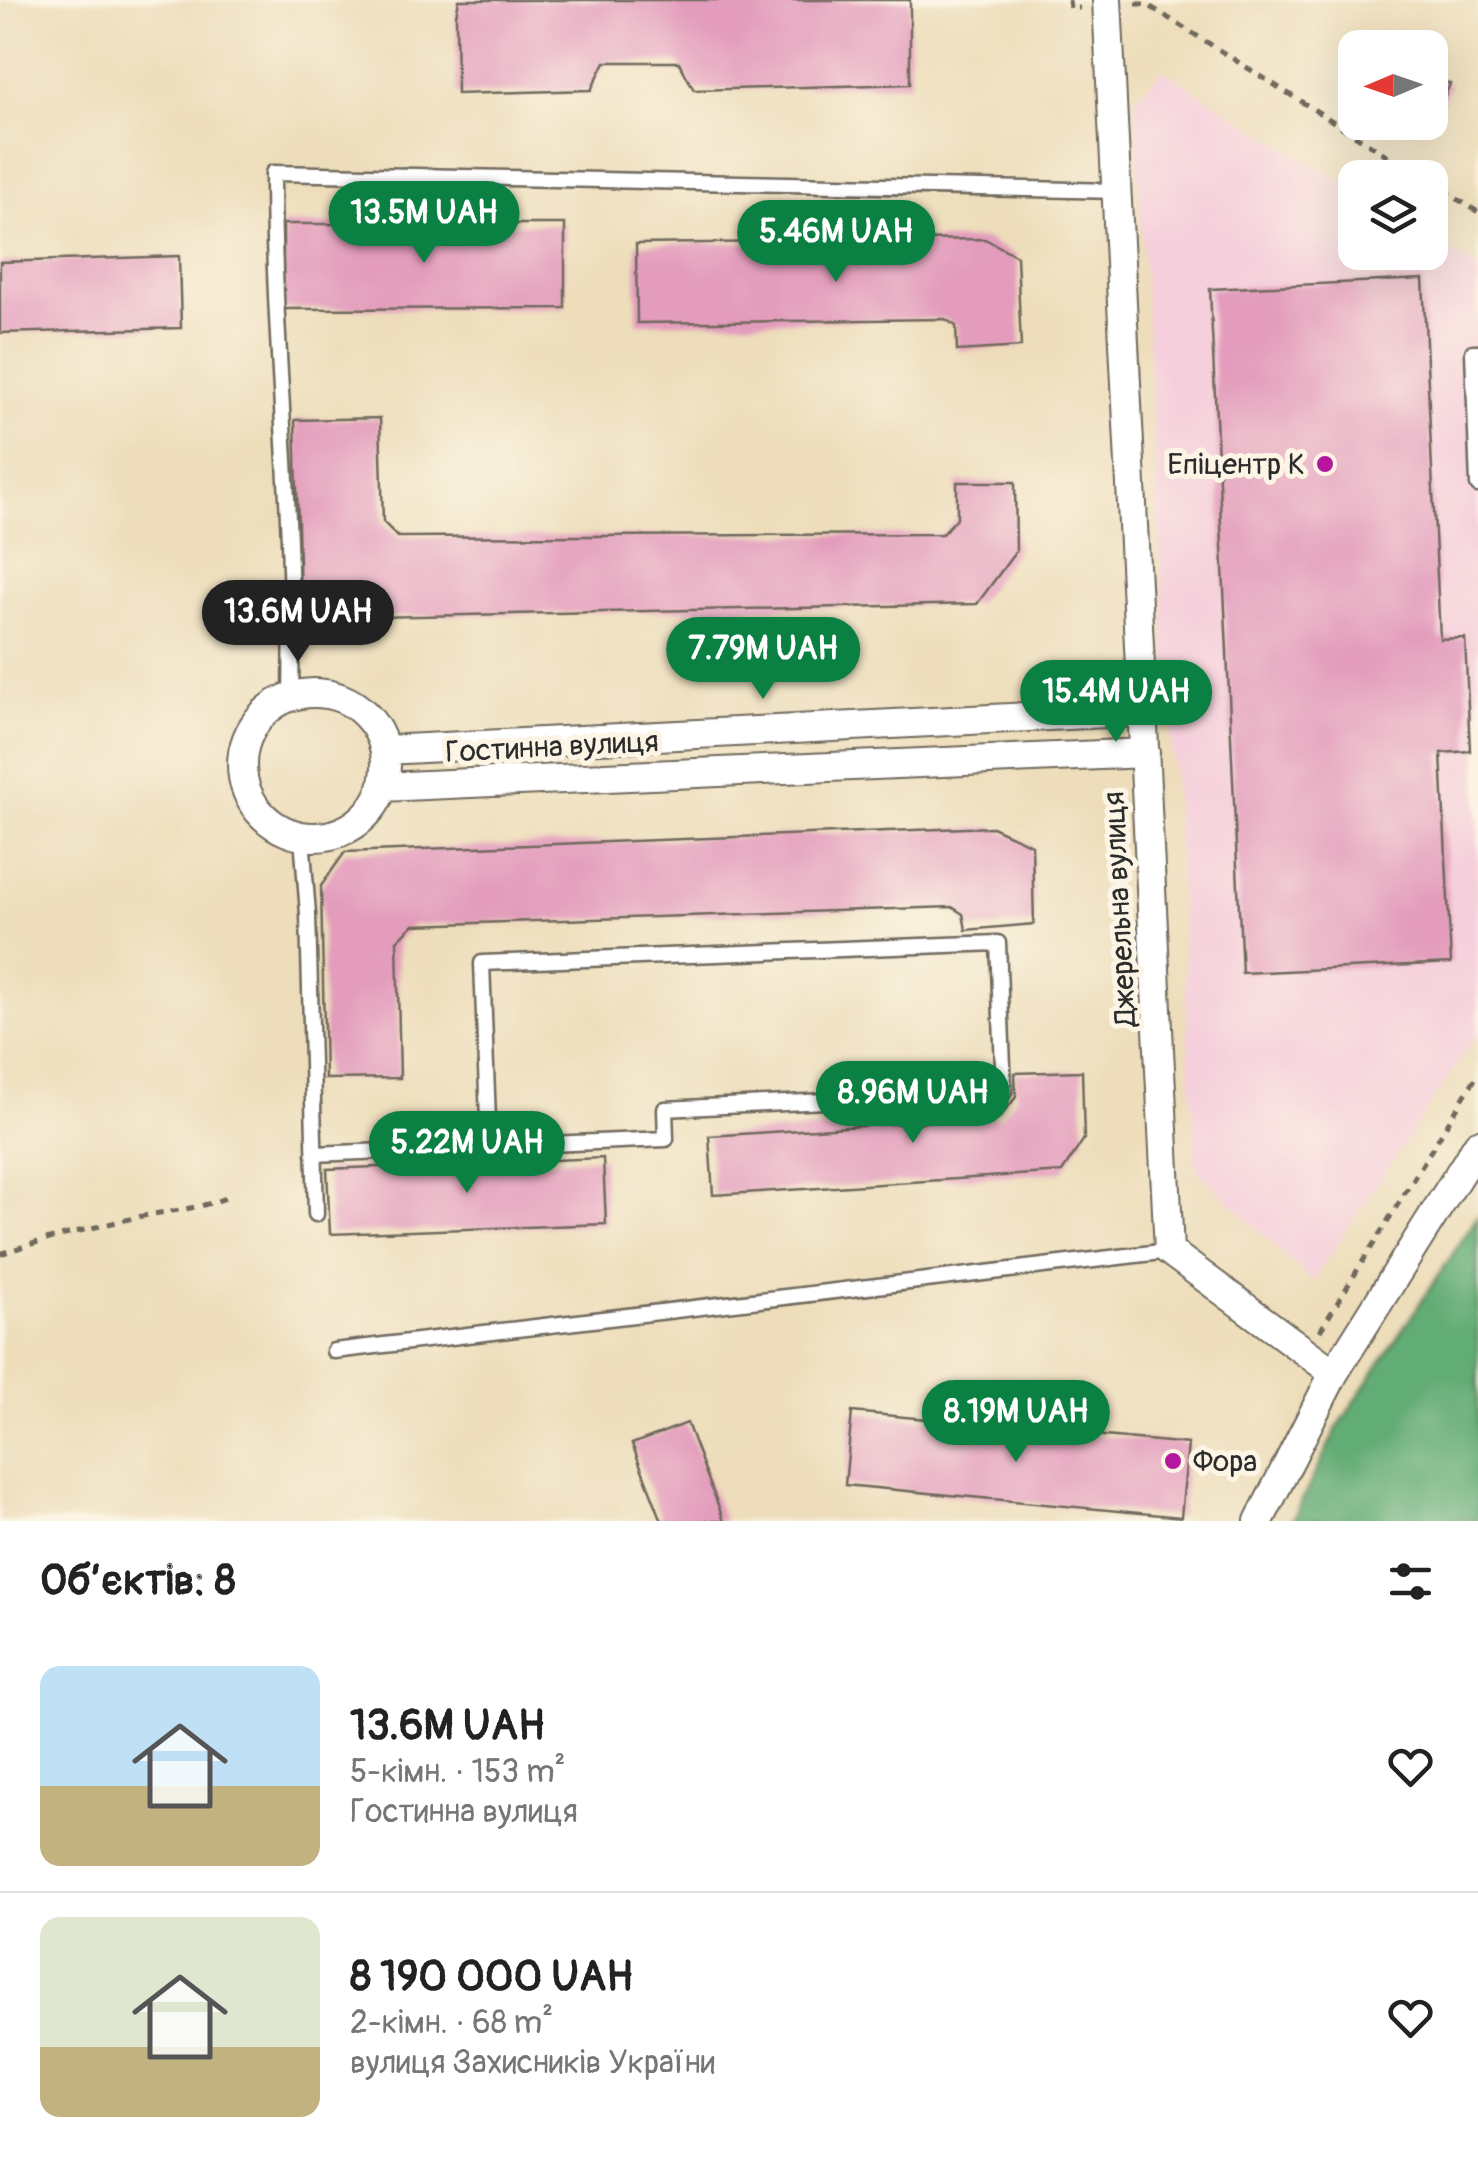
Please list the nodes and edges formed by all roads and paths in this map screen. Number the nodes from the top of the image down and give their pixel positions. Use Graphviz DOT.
graph roads {
  1 [pos="1069,0"];
  2 [pos="1108,3"];
  3 [pos="1393,160"];
  4 [pos="1117,192"];
  5 [pos="1448,193"];
  6 [pos="1478,212"];
  7 [pos="1478,352"];
  8 [pos="1477,425"];
  9 [pos="1478,485"];
  10 [pos="292,695"];
  11 [pos="1144,711"];
  12 [pos="385,750"];
  13 [pos="1145,753"];
  14 [pos="382,787"];
  15 [pos="302,837"];
  16 [pos="1478,1074"];
  17 [pos="1478,1144"];
  18 [pos="489,1146"];
  19 [pos="314,1154"];
  20 [pos="230,1196"];
  21 [pos="316,1214"];
  22 [pos="1169,1251"];
  23 [pos="0,1254"];
  24 [pos="334,1351"];
  25 [pos="1306,1355"];
  26 [pos="1334,1373"];
  27 [pos="1260,1521"];
  1 -- 2 [label="path"];
  2 -- 3 [label="path"];
  2 -- 4 [label="street, Джерельна вулиця"];
  4 -- 10 [label="lane"];
  4 -- 11 [label="street, Джерельна вулиця"];
  5 -- 6 [label="path"];
  7 -- 8 [label="lane"];
  8 -- 9 [label="lane"];
  10 -- 12 [label="street"];
  10 -- 15 [label="street"];
  11 -- 12 [label="street, Гостинна вулиця"];
  11 -- 13 [label="street, Джерельна вулиця"];
  12 -- 14 [label="street"];
  13 -- 14 [label="street, Гостинна вулиця"];
  13 -- 22 [label="street, Джерельна вулиця"];
  14 -- 15 [label="street"];
  15 -- 19 [label="lane"];
  16 -- 25 [label="path"];
  17 -- 26 [label="street"];
  18 -- 18 [label="lane"];
  18 -- 19 [label="lane"];
  19 -- 21 [label="lane"];
  20 -- 23 [label="path"];
  22 -- 24 [label="lane"];
  22 -- 25 [label="street"];
  25 -- 26 [label="street"];
  26 -- 27 [label="street"];
}
